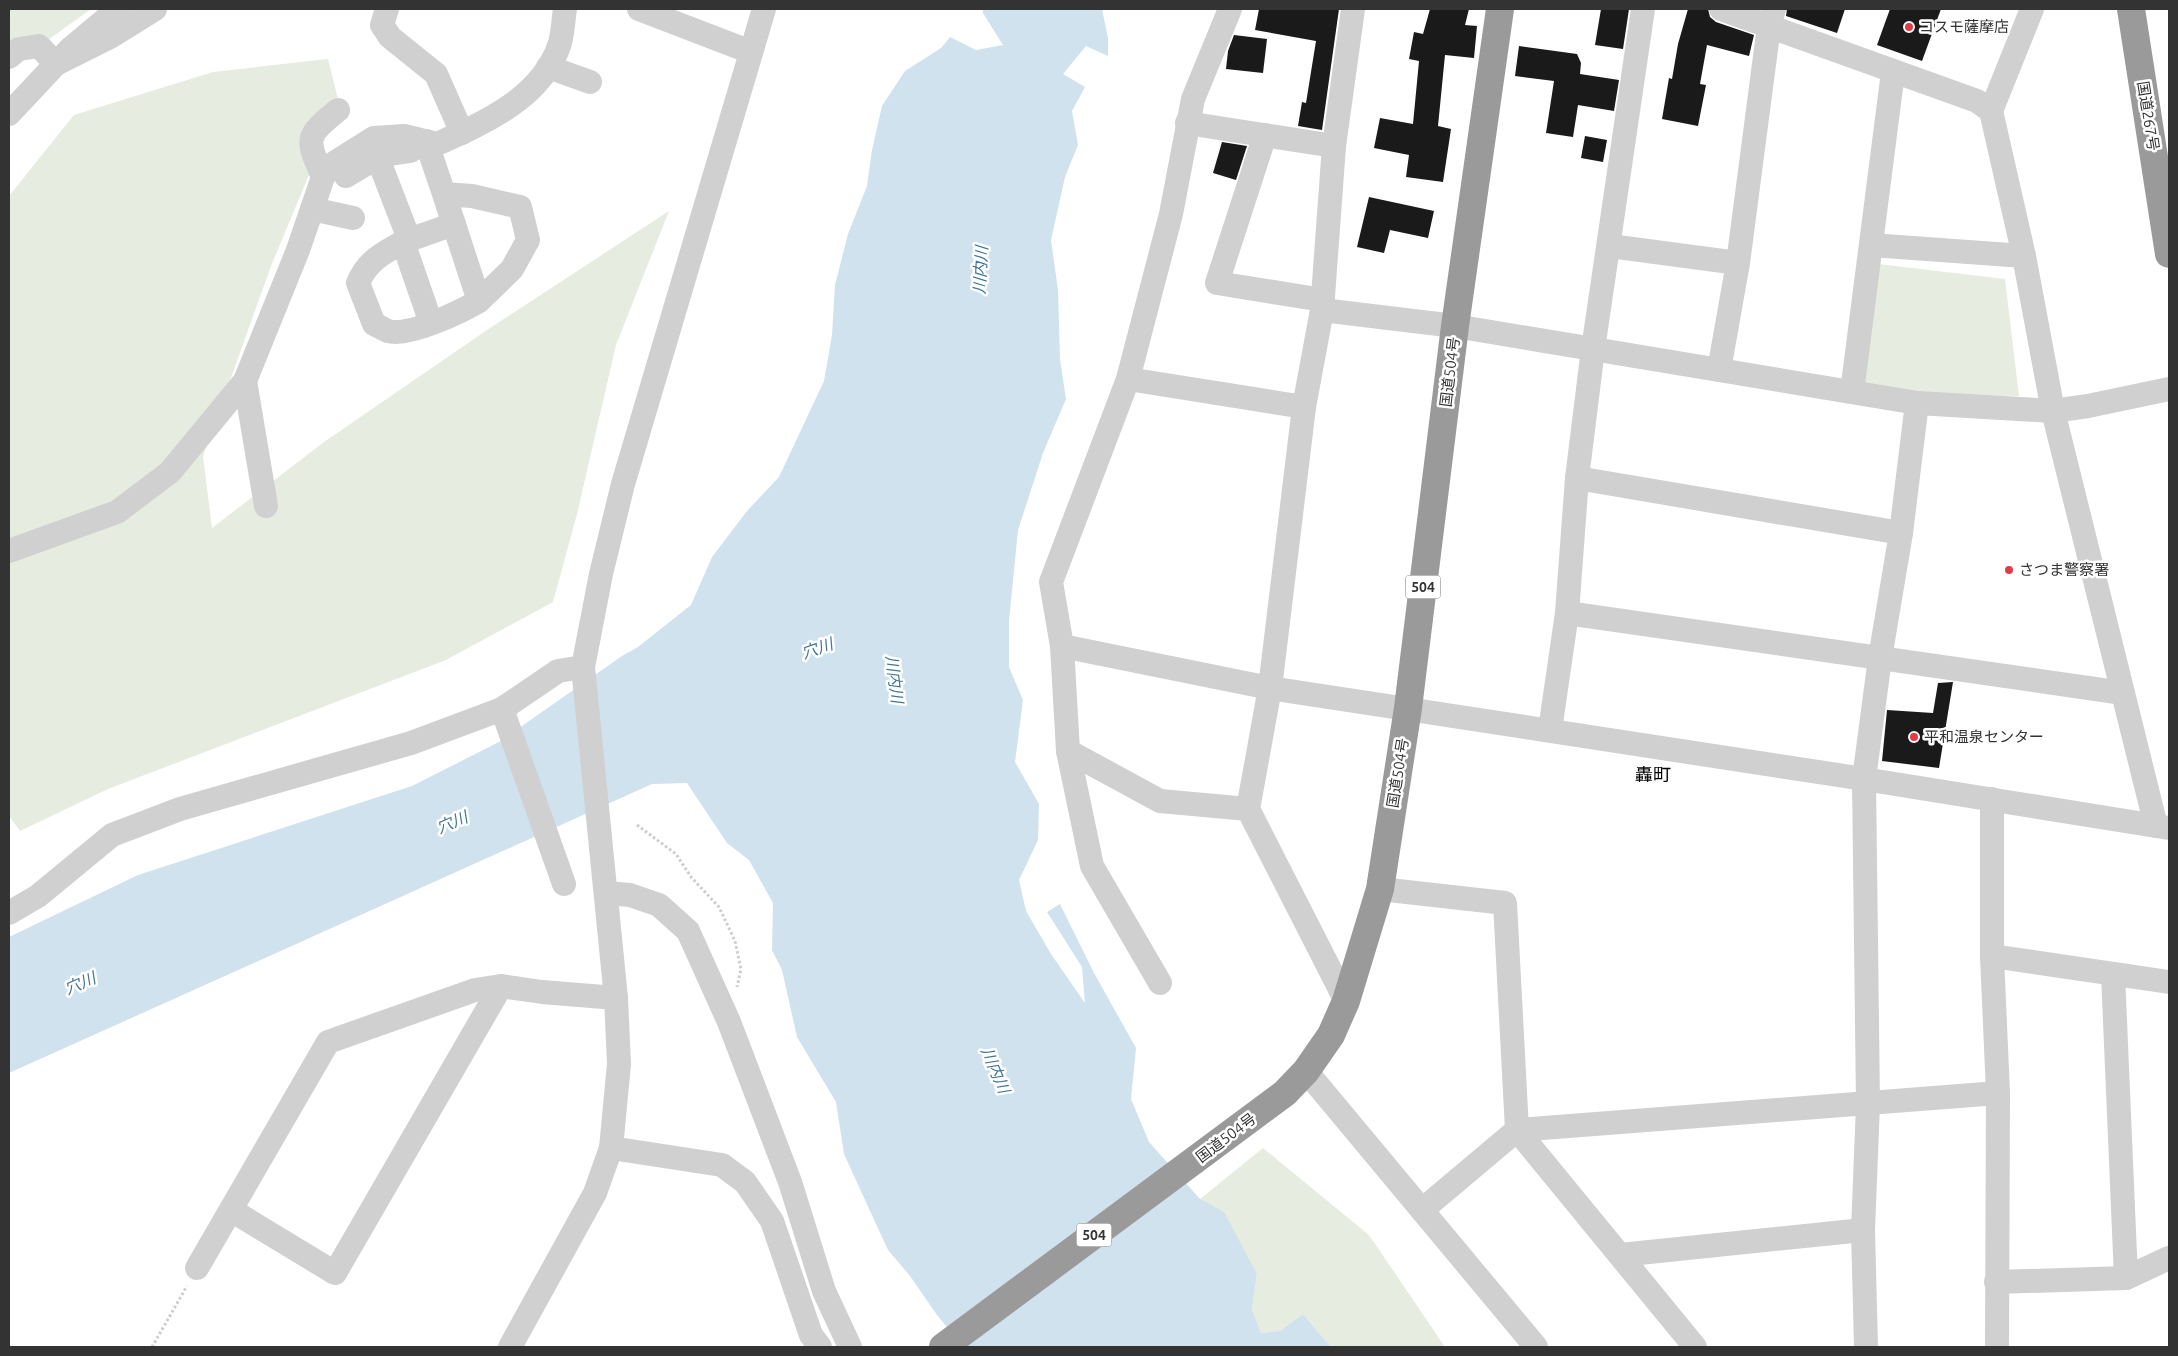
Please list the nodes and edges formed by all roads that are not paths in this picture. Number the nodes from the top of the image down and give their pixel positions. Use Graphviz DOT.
graph roads {
  1 [pos="118,9"];
  2 [pos="155,9"];
  3 [pos="387,9"];
  4 [pos="565,9"];
  5 [pos="639,9"];
  6 [pos="764,9"];
  7 [pos="1230,9"];
  8 [pos="1353,9"];
  9 [pos="1500,9"];
  10 [pos="1643,9"];
  11 [pos="1721,9"];
  12 [pos="2032,9"];
  13 [pos="2131,9"];
  14 [pos="1771,17"];
  15 [pos="751,52"];
  16 [pos="9,57"];
  17 [pos="56,64"];
  18 [pos="548,67"];
  19 [pos="1893,72"];
  20 [pos="590,82"];
  21 [pos="338,110"];
  22 [pos="1991,111"];
  23 [pos="9,114"];
  24 [pos="1187,123"];
  25 [pos="462,133"];
  26 [pos="1265,135"];
  27 [pos="426,141"];
  28 [pos="1334,146"];
  29 [pos="379,161"];
  30 [pos="346,176"];
  31 [pos="323,177"];
  32 [pos="444,194"];
  33 [pos="312,209"];
  34 [pos="353,218"];
  35 [pos="454,224"];
  36 [pos="406,241"];
  37 [pos="1871,245"];
  38 [pos="1610,246"];
  39 [pos="2169,254"];
  40 [pos="2024,256"];
  41 [pos="1738,263"];
  42 [pos="479,301"];
  43 [pos="1323,305"];
  44 [pos="431,323"];
  45 [pos="1455,326"];
  46 [pos="1593,349"];
  47 [pos="1719,370"];
  48 [pos="1128,379"];
  49 [pos="245,381"];
  50 [pos="2169,389"];
  51 [pos="1852,392"];
  52 [pos="1917,403"];
  53 [pos="1304,407"];
  54 [pos="2053,410"];
  55 [pos="1577,478"];
  56 [pos="266,506"];
  57 [pos="1901,532"];
  58 [pos="9,551"];
  59 [pos="1567,613"];
  60 [pos="1062,646"];
  61 [pos="1880,658"];
  62 [pos="583,667"];
  63 [pos="1270,688"];
  64 [pos="2123,693"];
  65 [pos="1408,708"];
  66 [pos="505,716"];
  67 [pos="1550,730"];
  68 [pos="1068,751"];
  69 [pos="1864,779"];
  70 [pos="1992,799"];
  71 [pos="1248,809"];
  72 [pos="2163,827"];
  73 [pos="564,884"];
  74 [pos="1380,889"];
  75 [pos="606,893"];
  76 [pos="9,913"];
  77 [pos="1992,956"];
  78 [pos="2113,974"];
  79 [pos="2169,982"];
  80 [pos="1160,983"];
  81 [pos="501,986"];
  82 [pos="616,998"];
  83 [pos="1346,1001"];
  84 [pos="1306,1071"];
  85 [pos="1998,1093"];
  86 [pos="1868,1104"];
  87 [pos="1517,1130"];
  88 [pos="610,1148"];
  89 [pos="231,1210"];
  90 [pos="1422,1210"];
  91 [pos="1863,1230"];
  92 [pos="1620,1255"];
  93 [pos="2169,1258"];
  94 [pos="197,1268"];
  95 [pos="2126,1278"];
  96 [pos="1996,1282"];
  97 [pos="510,1347"];
  98 [pos="820,1347"];
  99 [pos="850,1347"];
  100 [pos="943,1347"];
  101 [pos="1536,1347"];
  102 [pos="1695,1347"];
  103 [pos="1866,1347"];
  104 [pos="1997,1347"];
  1 -- 17 [label="street"];
  2 -- 17 [label="street"];
  3 -- 25 [label="street"];
  4 -- 18 [label="street"];
  5 -- 15 [label="street"];
  6 -- 15 [label="street"];
  7 -- 24 [label="street"];
  8 -- 28 [label="street"];
  9 -- 45 [label="highway, 国道504号 / 504"];
  10 -- 38 [label="street"];
  11 -- 14 [label="street"];
  12 -- 22 [label="street"];
  13 -- 39 [label="highway, 国道267号"];
  14 -- 19 [label="street"];
  14 -- 41 [label="street"];
  15 -- 62 [label="street"];
  16 -- 17 [label="street"];
  17 -- 23 [label="street"];
  18 -- 20 [label="street"];
  18 -- 25 [label="street"];
  19 -- 22 [label="street"];
  19 -- 37 [label="street"];
  21 -- 31 [label="street"];
  22 -- 40 [label="street"];
  24 -- 26 [label="street"];
  24 -- 48 [label="street"];
  25 -- 27 [label="street"];
  26 -- 28 [label="street"];
  26 -- 43 [label="street"];
  27 -- 29 [label="street"];
  27 -- 31 [label="street"];
  27 -- 32 [label="street"];
  28 -- 43 [label="street"];
  29 -- 30 [label="street"];
  29 -- 36 [label="street"];
  31 -- 33 [label="street"];
  32 -- 35 [label="street"];
  32 -- 42 [label="street"];
  33 -- 34 [label="street"];
  33 -- 49 [label="street"];
  35 -- 36 [label="street"];
  35 -- 42 [label="street"];
  36 -- 44 [label="street"];
  36 -- 44 [label="street"];
  37 -- 40 [label="street"];
  37 -- 51 [label="street"];
  38 -- 41 [label="street"];
  38 -- 46 [label="street"];
  40 -- 54 [label="street"];
  41 -- 47 [label="street"];
  42 -- 44 [label="street"];
  43 -- 45 [label="street"];
  43 -- 53 [label="street"];
  45 -- 46 [label="street"];
  45 -- 65 [label="highway, 国道504号 / 504"];
  46 -- 47 [label="street"];
  46 -- 55 [label="street"];
  47 -- 51 [label="street"];
  48 -- 53 [label="street"];
  48 -- 60 [label="street"];
  49 -- 56 [label="street"];
  49 -- 58 [label="street"];
  50 -- 54 [label="street"];
  51 -- 52 [label="street"];
  52 -- 54 [label="street"];
  52 -- 57 [label="street"];
  53 -- 63 [label="street"];
  54 -- 64 [label="street"];
  55 -- 57 [label="street"];
  55 -- 59 [label="street"];
  57 -- 61 [label="street"];
  59 -- 61 [label="street"];
  59 -- 67 [label="street"];
  60 -- 63 [label="street"];
  60 -- 68 [label="street"];
  61 -- 64 [label="street"];
  61 -- 69 [label="street"];
  62 -- 66 [label="street"];
  62 -- 75 [label="street"];
  63 -- 65 [label="street"];
  63 -- 71 [label="street"];
  64 -- 72 [label="street"];
  65 -- 67 [label="street"];
  65 -- 74 [label="highway, 国道504号 / 504"];
  66 -- 73 [label="street"];
  66 -- 76 [label="street"];
  67 -- 69 [label="street"];
  68 -- 71 [label="street"];
  68 -- 80 [label="street"];
  69 -- 70 [label="street"];
  69 -- 86 [label="street"];
  70 -- 72 [label="street"];
  70 -- 77 [label="street"];
  71 -- 83 [label="street"];
  74 -- 83 [label="highway, 国道504号 / 504"];
  74 -- 87 [label="street"];
  75 -- 82 [label="street"];
  75 -- 99 [label="street"];
  77 -- 78 [label="street"];
  77 -- 85 [label="street"];
  78 -- 79 [label="street"];
  78 -- 95 [label="street"];
  81 -- 82 [label="street"];
  81 -- 89 [label="street"];
  81 -- 89 [label="street"];
  82 -- 88 [label="street"];
  83 -- 84 [label="highway, 国道504号 / 504"];
  84 -- 90 [label="street"];
  84 -- 100 [label="highway, 国道504号 / 504"];
  85 -- 86 [label="street"];
  85 -- 96 [label="street"];
  86 -- 87 [label="street"];
  86 -- 91 [label="street"];
  87 -- 90 [label="street"];
  87 -- 92 [label="street"];
  88 -- 97 [label="street"];
  88 -- 98 [label="street"];
  89 -- 94 [label="street"];
  90 -- 101 [label="street"];
  91 -- 92 [label="street"];
  91 -- 103 [label="street"];
  92 -- 102 [label="street"];
  93 -- 95 [label="street"];
  95 -- 96 [label="street"];
  96 -- 104 [label="street"];
}
